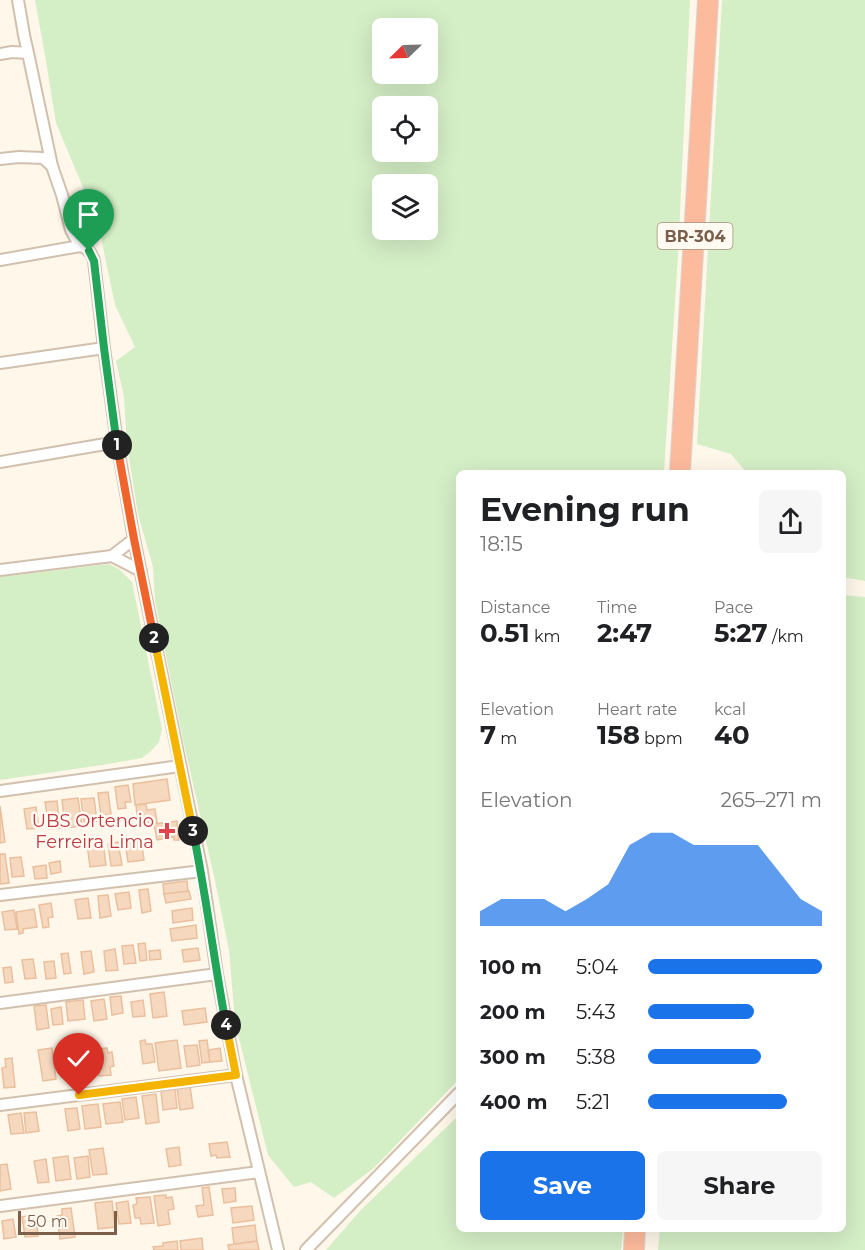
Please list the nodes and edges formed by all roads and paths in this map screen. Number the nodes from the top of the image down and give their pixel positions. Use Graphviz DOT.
graph roads {
  1 [pos="18,0"];
  2 [pos="708,0"];
  3 [pos="28,53"];
  4 [pos="0,54"];
  5 [pos="0,159"];
  6 [pos="52,166"];
  7 [pos="80,246"];
  8 [pos="0,260"];
  9 [pos="104,348"];
  10 [pos="0,363"];
  11 [pos="117,442"];
  12 [pos="0,462"];
  13 [pos="680,470"];
  14 [pos="134,539"];
  15 [pos="112,556"];
  16 [pos="0,570"];
  17 [pos="141,571"];
  18 [pos="180,766"];
  19 [pos="0,791"];
  20 [pos="201,871"];
  21 [pos="0,895"];
  22 [pos="217,974"];
  23 [pos="0,1003"];
  24 [pos="236,1075"];
  25 [pos="456,1096"];
  26 [pos="0,1105"];
  27 [pos="259,1172"];
  28 [pos="0,1206"];
  29 [pos="635,1232"];
  30 [pos="278,1250"];
  31 [pos="306,1250"];
  32 [pos="634,1250"];
  1 -- 3 [label="street"];
  2 -- 13 [label="highway, BR-304"];
  3 -- 4 [label="street"];
  3 -- 6 [label="street"];
  5 -- 6 [label="street"];
  6 -- 7 [label="street"];
  7 -- 8 [label="street"];
  7 -- 9 [label="street"];
  9 -- 10 [label="street"];
  9 -- 11 [label="street"];
  11 -- 12 [label="street"];
  11 -- 14 [label="street"];
  14 -- 15 [label="street"];
  14 -- 17 [label="street"];
  15 -- 16 [label="street"];
  15 -- 17 [label="street"];
  17 -- 18 [label="street"];
  18 -- 19 [label="street"];
  18 -- 20 [label="street"];
  20 -- 21 [label="street"];
  20 -- 22 [label="street"];
  22 -- 23 [label="street"];
  22 -- 24 [label="street"];
  24 -- 26 [label="street"];
  24 -- 27 [label="street"];
  25 -- 31 [label="street"];
  27 -- 28 [label="street"];
  27 -- 30 [label="street"];
  29 -- 32 [label="highway"];
}
